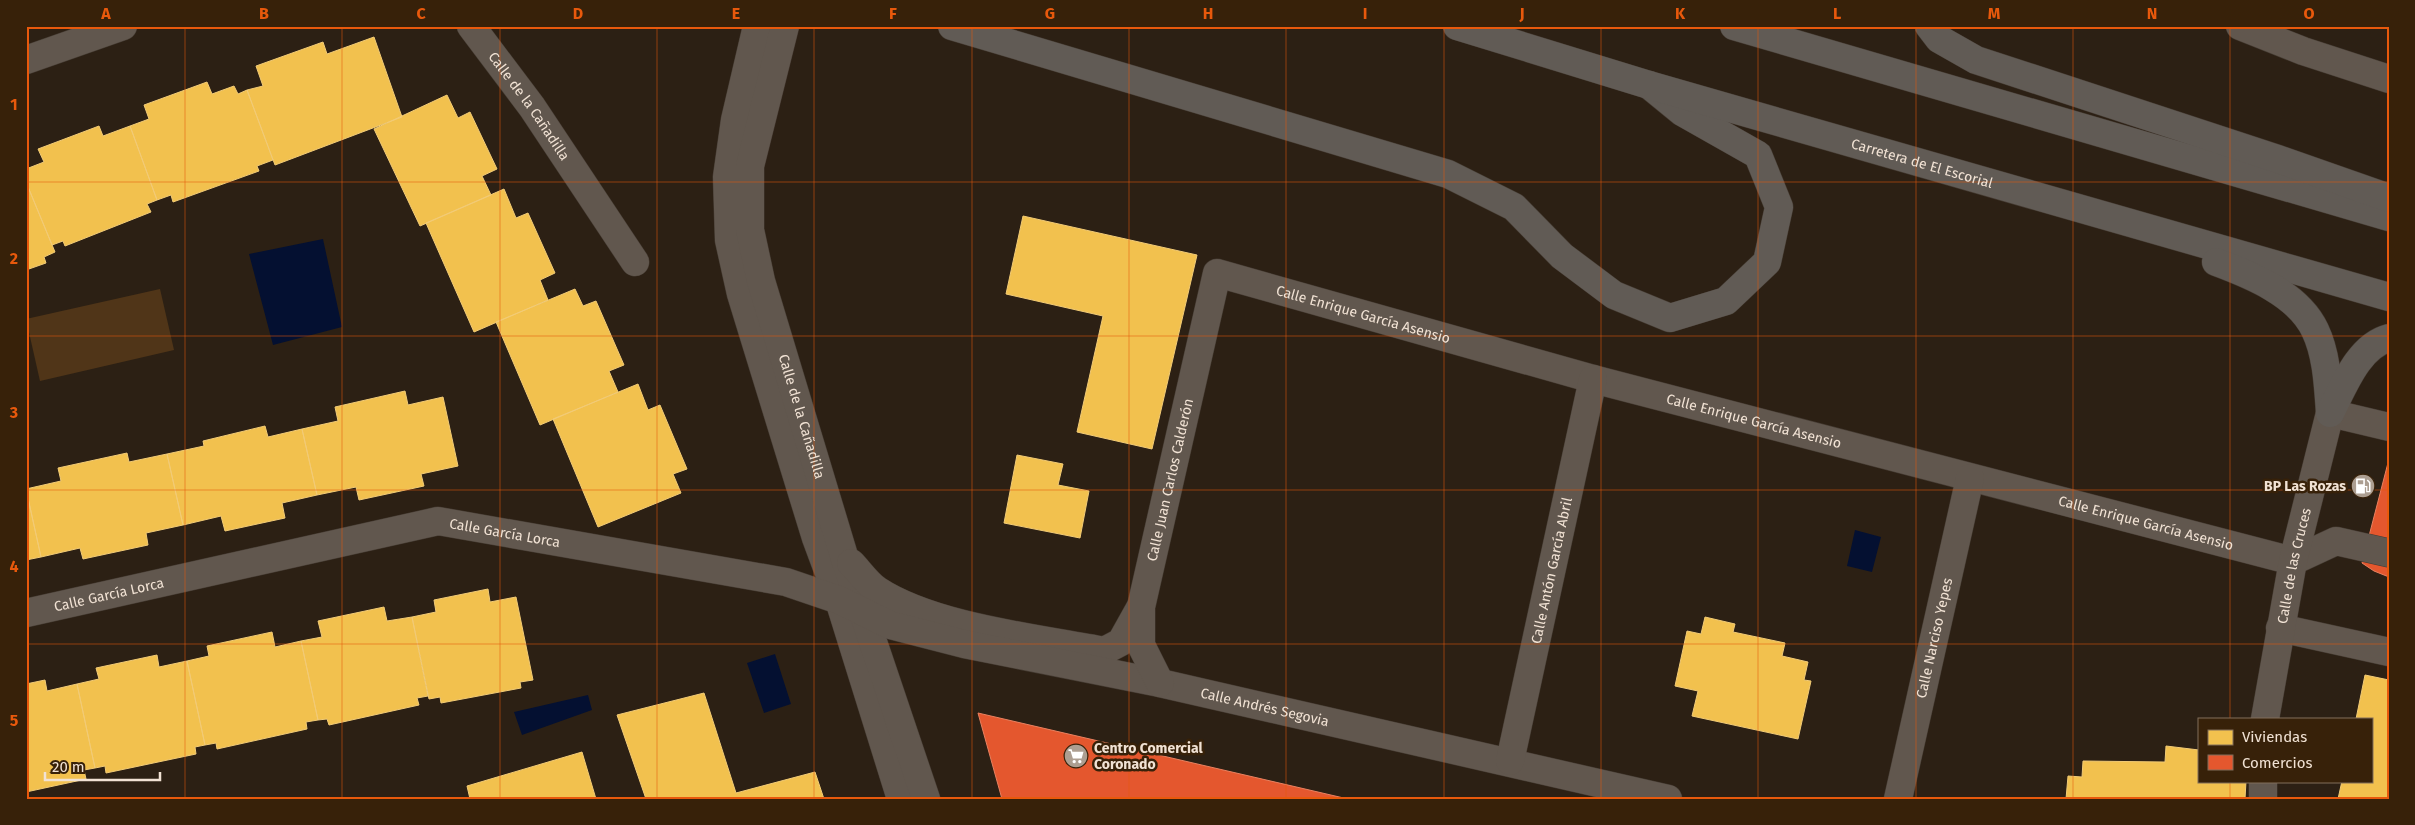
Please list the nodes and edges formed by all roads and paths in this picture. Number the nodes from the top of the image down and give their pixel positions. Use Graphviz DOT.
graph roads {
  1 [pos="123,26"];
  2 [pos="471,26"];
  3 [pos="757,26"];
  4 [pos="785,26"];
  5 [pos="952,26"];
  6 [pos="1457,26"];
  7 [pos="1734,26"];
  8 [pos="1929,26"];
  9 [pos="2240,26"];
  10 [pos="26,60"];
  11 [pos="2389,79"];
  12 [pos="1649,85"];
  13 [pos="2389,198"];
  14 [pos="2050,199"];
  15 [pos="2389,216"];
  16 [pos="635,262"];
  17 [pos="1217,273"];
  18 [pos="2389,296"];
  19 [pos="2389,338"];
  20 [pos="1594,379"];
  21 [pos="2330,413"];
  22 [pos="2389,427"];
  23 [pos="1970,478"];
  24 [pos="2389,553"];
  25 [pos="844,556"];
  26 [pos="2293,561"];
  27 [pos="839,600"];
  28 [pos="1141,607"];
  29 [pos="26,613"];
  30 [pos="865,613"];
  31 [pos="2280,628"];
  32 [pos="2389,652"];
  33 [pos="1160,683"];
  34 [pos="2265,718"];
  35 [pos="1510,761"];
  36 [pos="2263,782"];
  37 [pos="901,799"];
  38 [pos="926,799"];
  39 [pos="1668,799"];
  40 [pos="1898,799"];
  41 [pos="2263,799"];
  1 -- 10 [label="street"];
  2 -- 16 [label="street, Calle de la Cañadilla"];
  3 -- 27 [label="street, Calle de la Cañadilla"];
  4 -- 25 [label="street, Calle de la Cañadilla"];
  5 -- 12 [label="highway"];
  6 -- 12 [label="highway, Carretera de El Escorial"];
  7 -- 15 [label="highway"];
  8 -- 13 [label="highway"];
  9 -- 11 [label="street"];
  12 -- 14 [label="highway, Carretera de El Escorial"];
  14 -- 18 [label="highway, Carretera de El Escorial"];
  14 -- 21 [label="highway"];
  17 -- 20 [label="street, Calle Enrique García Asensio"];
  17 -- 28 [label="street, Calle Juan Carlos Calderón"];
  19 -- 21 [label="highway"];
  20 -- 23 [label="street, Calle Enrique García Asensio"];
  20 -- 35 [label="street, Calle Antón García Abril"];
  21 -- 22 [label="street"];
  21 -- 26 [label="street, Calle de las Cruces"];
  23 -- 26 [label="street, Calle Enrique García Asensio"];
  23 -- 40 [label="street, Calle Narciso Yepes"];
  24 -- 26 [label="street"];
  25 -- 28 [label="street"];
  25 -- 30 [label="street, Calle de la Cañadilla"];
  26 -- 31 [label="street, Calle de las Cruces"];
  27 -- 29 [label="street, Calle García Lorca"];
  27 -- 30 [label="street, Calle García Lorca"];
  27 -- 37 [label="street, Calle de la Cañadilla"];
  28 -- 33 [label="street, Calle Juan Carlos Calderón"];
  30 -- 33 [label="street, Calle Andrés Segovia"];
  30 -- 38 [label="street, Calle de la Cañadilla"];
  31 -- 32 [label="street"];
  31 -- 34 [label="street, Calle de las Cruces"];
  33 -- 35 [label="street, Calle Andrés Segovia"];
  35 -- 39 [label="street, Calle Andrés Segovia"];
  36 -- 41 [label="street"];
}
